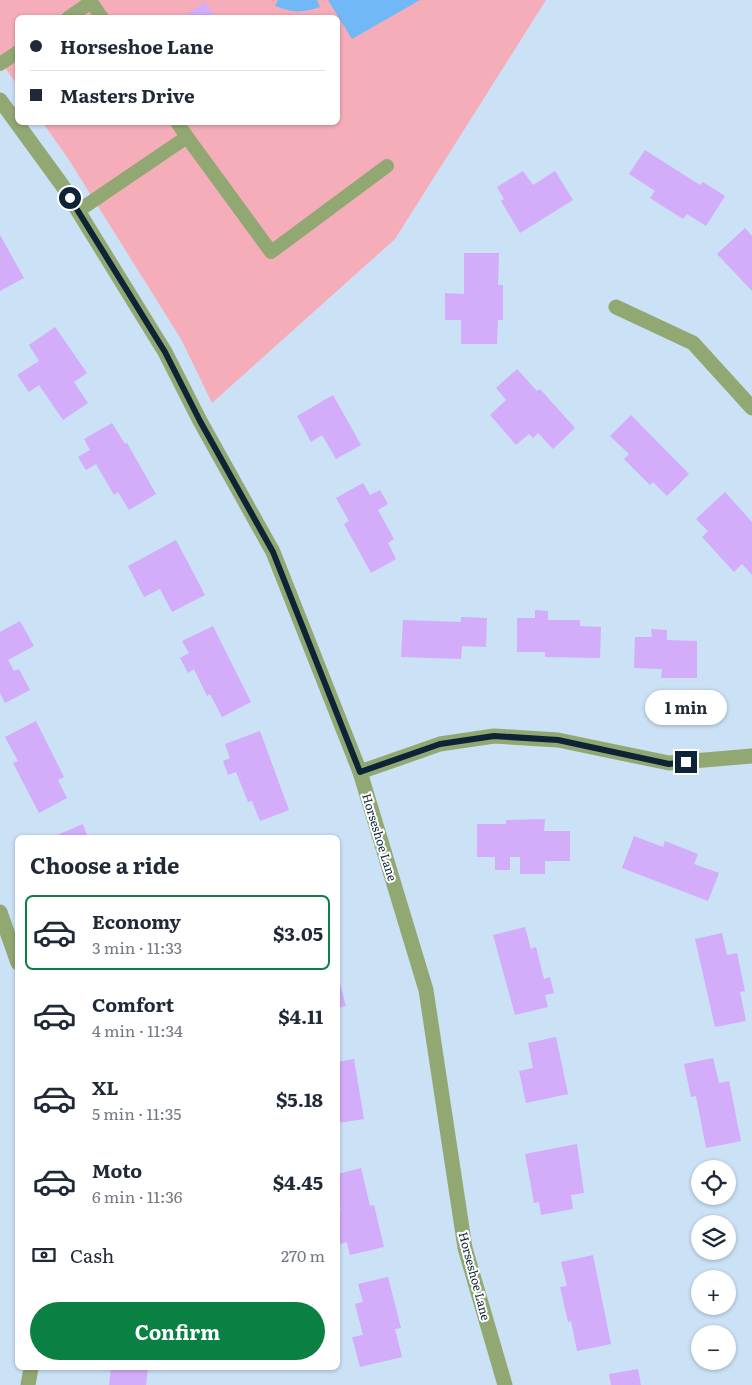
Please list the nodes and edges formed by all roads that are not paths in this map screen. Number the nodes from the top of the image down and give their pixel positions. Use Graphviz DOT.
graph roads {
  1 [pos="72,15"];
  2 [pos="100,15"];
  3 [pos="15,54"];
  4 [pos="0,64"];
  5 [pos="0,100"];
  6 [pos="15,121"];
  7 [pos="18,125"];
  8 [pos="179,125"];
  9 [pos="187,137"];
  10 [pos="387,166"];
  11 [pos="78,211"];
  12 [pos="616,307"];
  13 [pos="752,408"];
  14 [pos="752,756"];
  15 [pos="360,772"];
  16 [pos="0,912"];
  17 [pos="15,954"];
  18 [pos="31,1370"];
  19 [pos="28,1385"];
  20 [pos="505,1385"];
  1 -- 2 [label="lane"];
  3 -- 4 [label="lane"];
  5 -- 6 [label="street, Horseshoe Lane"];
  7 -- 11 [label="street, Horseshoe Lane"];
  8 -- 9 [label="lane"];
  9 -- 10 [label="lane"];
  9 -- 11 [label="lane"];
  11 -- 15 [label="street, Horseshoe Lane"];
  12 -- 13 [label="street"];
  14 -- 15 [label="street"];
  15 -- 20 [label="street, Horseshoe Lane"];
  16 -- 17 [label="street"];
  18 -- 19 [label="street"];
}
